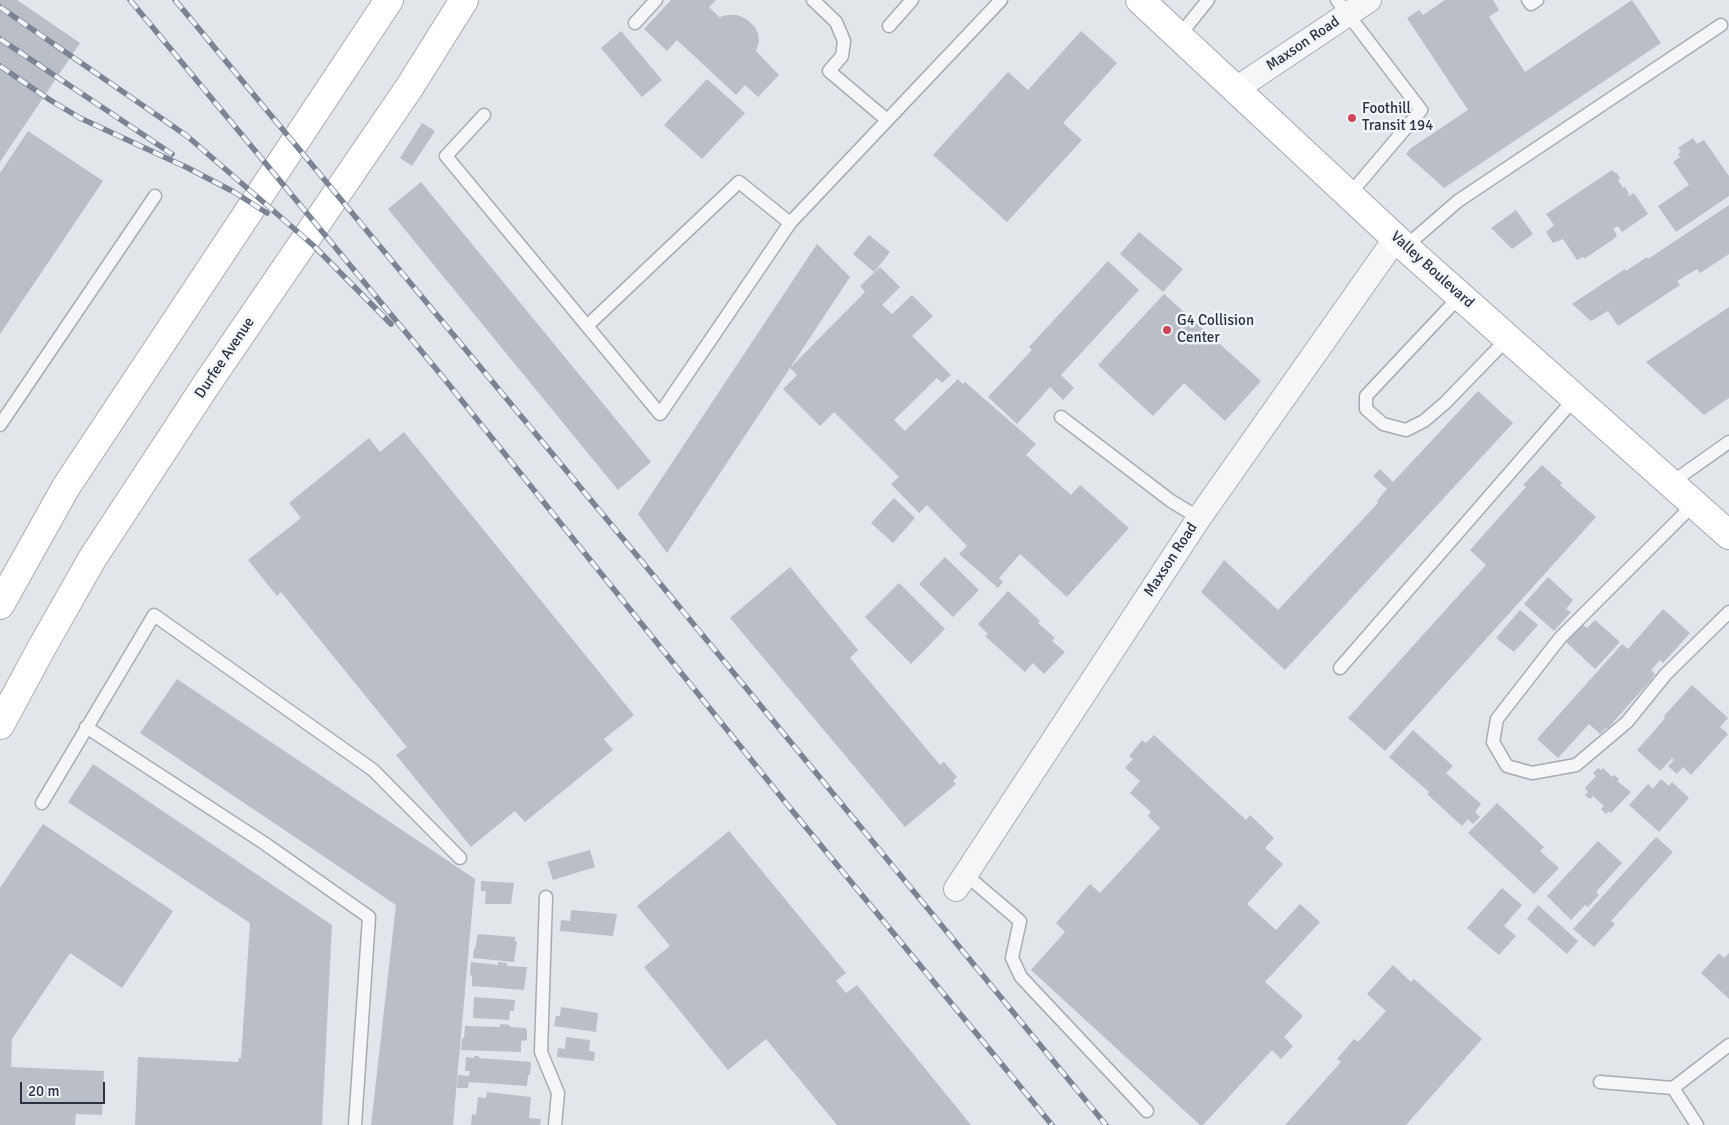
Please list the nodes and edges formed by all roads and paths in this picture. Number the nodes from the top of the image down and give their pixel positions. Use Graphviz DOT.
graph roads {
  1 [pos="389,0"];
  2 [pos="464,0"];
  3 [pos="656,0"];
  4 [pos="813,0"];
  5 [pos="912,0"];
  6 [pos="1001,0"];
  7 [pos="1140,0"];
  8 [pos="1208,0"];
  9 [pos="1369,0"];
  10 [pos="1528,0"];
  11 [pos="1537,0"];
  12 [pos="1343,7"];
  13 [pos="635,23"];
  14 [pos="1721,25"];
  15 [pos="889,26"];
  16 [pos="1180,36"];
  17 [pos="1236,88"];
  18 [pos="484,115"];
  19 [pos="887,120"];
  20 [pos="1349,195"];
  21 [pos="155,196"];
  22 [pos="790,223"];
  23 [pos="1401,242"];
  24 [pos="1460,296"];
  25 [pos="587,326"];
  26 [pos="1508,338"];
  27 [pos="1575,398"];
  28 [pos="1061,416"];
  29 [pos="0,425"];
  30 [pos="1729,442"];
  31 [pos="1671,483"];
  32 [pos="1694,504"];
  33 [pos="1199,518"];
  34 [pos="1729,534"];
  35 [pos="0,605"];
  36 [pos="1729,612"];
  37 [pos="1340,668"];
  38 [pos="0,725"];
  39 [pos="86,727"];
  40 [pos="42,803"];
  41 [pos="460,858"];
  42 [pos="961,882"];
  43 [pos="546,898"];
  44 [pos="1729,1045"];
  45 [pos="1600,1082"];
  46 [pos="1673,1088"];
  47 [pos="1146,1111"];
  48 [pos="355,1125"];
  49 [pos="555,1125"];
  50 [pos="1697,1125"];
  1 -- 35 [label="main road"];
  2 -- 38 [label="main road, Durfee Avenue"];
  3 -- 13 [label="lane"];
  4 -- 19 [label="lane"];
  5 -- 15 [label="lane"];
  6 -- 19 [label="lane"];
  7 -- 16 [label="main road, Valley Boulevard"];
  8 -- 16 [label="lane"];
  9 -- 12 [label="street, Maxson Road"];
  10 -- 11 [label="lane"];
  12 -- 17 [label="street, Maxson Road"];
  12 -- 20 [label="lane"];
  14 -- 23 [label="lane"];
  16 -- 17 [label="main road, Valley Boulevard"];
  17 -- 20 [label="main road, Valley Boulevard"];
  18 -- 25 [label="lane"];
  19 -- 22 [label="lane"];
  20 -- 23 [label="main road, Valley Boulevard"];
  21 -- 29 [label="lane"];
  22 -- 25 [label="lane"];
  22 -- 25 [label="lane"];
  23 -- 24 [label="main road, Valley Boulevard"];
  23 -- 33 [label="street, Maxson Road"];
  24 -- 26 [label="main road, Valley Boulevard"];
  24 -- 26 [label="lane"];
  26 -- 27 [label="main road, Valley Boulevard"];
  27 -- 31 [label="main road, Valley Boulevard"];
  27 -- 37 [label="lane"];
  28 -- 33 [label="lane"];
  30 -- 31 [label="lane"];
  31 -- 32 [label="main road, Valley Boulevard"];
  32 -- 34 [label="main road, Valley Boulevard"];
  32 -- 36 [label="lane"];
  33 -- 42 [label="street, Maxson Road"];
  39 -- 40 [label="lane"];
  39 -- 41 [label="lane"];
  39 -- 48 [label="lane"];
  42 -- 47 [label="lane"];
  43 -- 49 [label="lane"];
  44 -- 46 [label="lane"];
  45 -- 46 [label="lane"];
  46 -- 50 [label="lane"];
}
